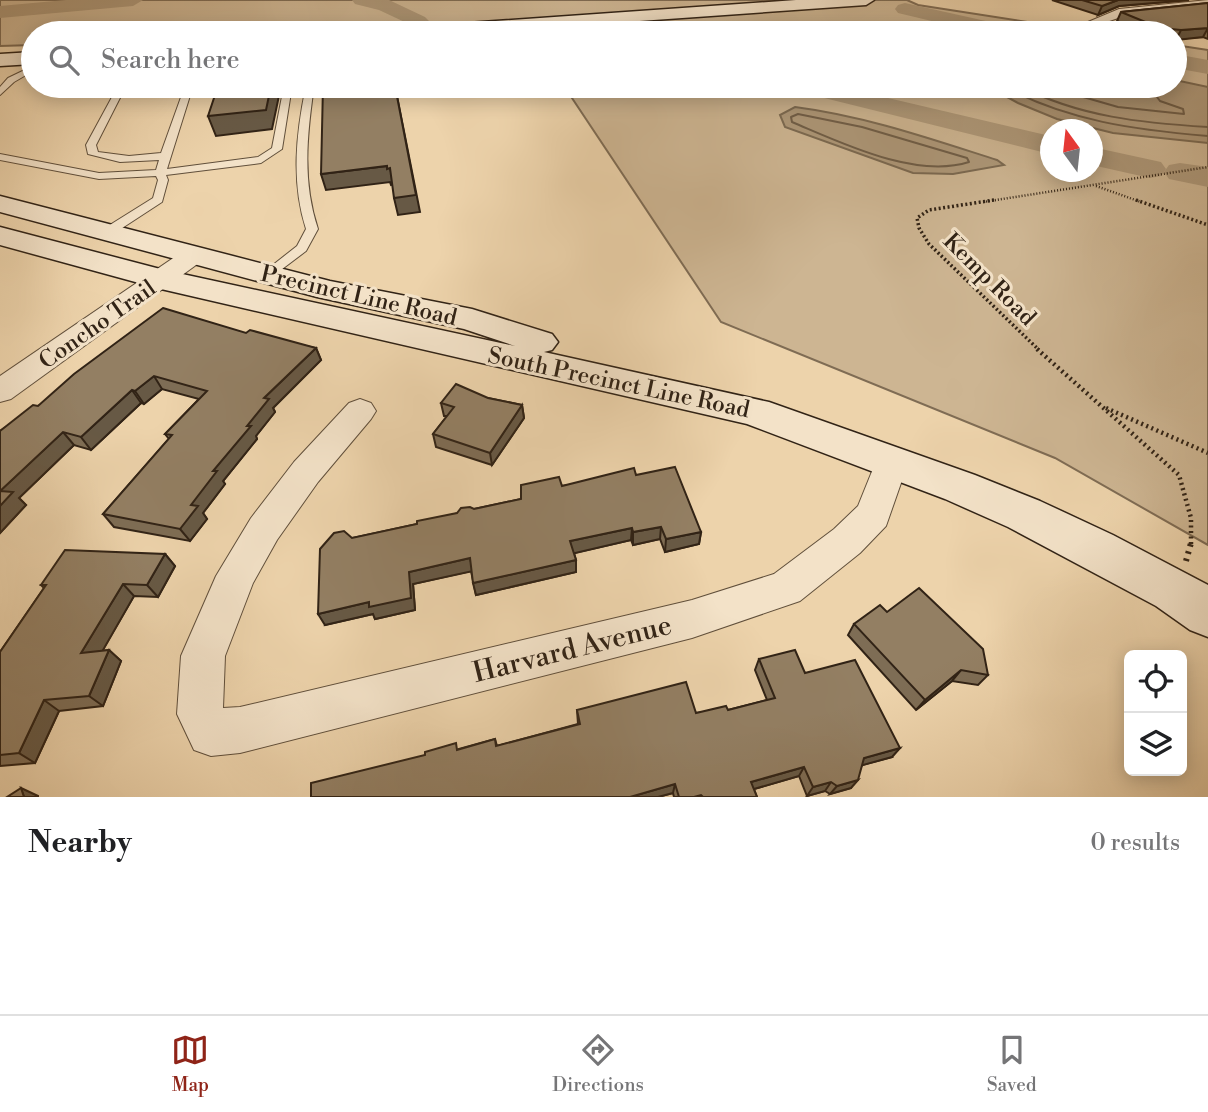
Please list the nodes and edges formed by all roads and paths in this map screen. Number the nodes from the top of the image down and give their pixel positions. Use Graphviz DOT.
graph roads {
  1 [pos="866,0"];
  2 [pos="1169,0"];
  3 [pos="1208,4"];
  4 [pos="1188,6"];
  5 [pos="1208,13"];
  6 [pos="567,21"];
  7 [pos="1098,21"];
  8 [pos="21,51"];
  9 [pos="0,52"];
  10 [pos="21,59"];
  11 [pos="0,60"];
  12 [pos="21,75"];
  13 [pos="21,79"];
  14 [pos="11,80"];
  15 [pos="0,92"];
  16 [pos="116,98"];
  17 [pos="184,98"];
  18 [pos="286,98"];
  19 [pos="310,98"];
  20 [pos="165,156"];
  21 [pos="0,157"];
  22 [pos="1208,167"];
  23 [pos="160,173"];
  24 [pos="1093,185"];
  25 [pos="5,206"];
  26 [pos="1208,225"];
  27 [pos="109,231"];
  28 [pos="0,236"];
  29 [pos="194,256"];
  30 [pos="269,275"];
  31 [pos="161,279"];
  32 [pos="0,391"];
  33 [pos="1102,407"];
  34 [pos="359,411"];
  35 [pos="755,411"];
  36 [pos="1208,453"];
  37 [pos="891,463"];
  38 [pos="1191,602"];
  1 -- 6 [label="main road"];
  2 -- 4 [label="street"];
  3 -- 4 [label="street"];
  4 -- 5 [label="street"];
  4 -- 7 [label="street"];
  8 -- 9 [label="main road"];
  10 -- 11 [label="main road"];
  12 -- 14 [label="lane"];
  13 -- 14 [label="lane"];
  14 -- 15 [label="lane"];
  16 -- 20 [label="lane"];
  17 -- 20 [label="lane"];
  18 -- 23 [label="lane"];
  19 -- 30 [label="lane"];
  20 -- 23 [label="lane"];
  21 -- 23 [label="lane"];
  22 -- 24 [label="path, Kemp Road"];
  23 -- 27 [label="lane"];
  24 -- 26 [label="path"];
  24 -- 33 [label="path, Kemp Road"];
  25 -- 27 [label="main road, Precinct Line Road"];
  27 -- 29 [label="main road, Precinct Line Road"];
  28 -- 31 [label="main road, South Precinct Line Road"];
  29 -- 30 [label="main road, Precinct Line Road"];
  29 -- 31 [label="street, Concho Trail"];
  30 -- 35 [label="main road, Precinct Line Road"];
  31 -- 32 [label="street, Concho Trail"];
  31 -- 35 [label="main road, South Precinct Line Road"];
  33 -- 36 [label="path"];
  33 -- 38 [label="path, Kemp Road"];
  34 -- 37 [label="street, Harvard Avenue"];
  35 -- 37 [label="main road, South Precinct Line Road"];
  37 -- 38 [label="main road, South Precinct Line Road"];
}
